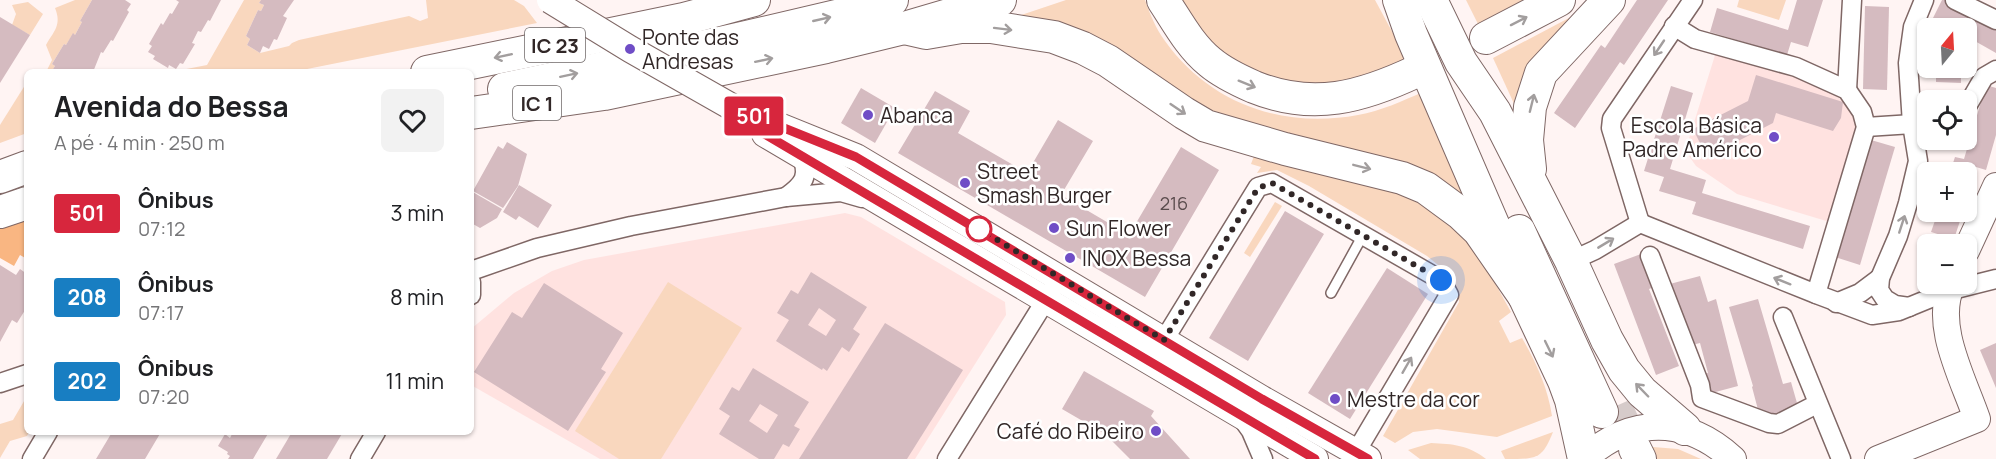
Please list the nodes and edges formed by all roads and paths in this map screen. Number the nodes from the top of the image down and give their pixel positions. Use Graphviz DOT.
graph roads {
  1 [pos="550,0"];
  2 [pos="754,0"];
  3 [pos="1000,0"];
  4 [pos="1163,0"];
  5 [pos="1401,0"];
  6 [pos="1431,0"];
  7 [pos="1453,0"];
  8 [pos="1559,0"];
  9 [pos="1609,0"];
  10 [pos="1693,0"];
  11 [pos="1852,0"];
  12 [pos="1924,0"];
  13 [pos="1955,0"];
  14 [pos="898,14"];
  15 [pos="1996,20"];
  16 [pos="1674,26"];
  17 [pos="1486,38"];
  18 [pos="1461,62"];
  19 [pos="442,69"];
  20 [pos="1996,70"];
  21 [pos="1417,71"];
  22 [pos="1847,90"];
  23 [pos="1976,90"];
  24 [pos="474,95"];
  25 [pos="1917,103"];
  26 [pos="732,107"];
  27 [pos="1496,112"];
  28 [pos="474,113"];
  29 [pos="1917,124"];
  30 [pos="1866,127"];
  31 [pos="1919,150"];
  32 [pos="801,155"];
  33 [pos="24,161"];
  34 [pos="0,162"];
  35 [pos="24,168"];
  36 [pos="0,177"];
  37 [pos="1532,182"];
  38 [pos="1996,186"];
  39 [pos="786,196"];
  40 [pos="878,202"];
  41 [pos="24,204"];
  42 [pos="0,212"];
  43 [pos="1640,223"];
  44 [pos="1974,234"];
  45 [pos="1364,235"];
  46 [pos="1650,256"];
  47 [pos="1571,261"];
  48 [pos="474,270"];
  49 [pos="1059,278"];
  50 [pos="1880,278"];
  51 [pos="1996,279"];
  52 [pos="1977,282"];
  53 [pos="1331,293"];
  54 [pos="1816,294"];
  55 [pos="1936,294"];
  56 [pos="1949,294"];
  57 [pos="1524,296"];
  58 [pos="1045,300"];
  59 [pos="1836,303"];
  60 [pos="1909,307"];
  61 [pos="1783,317"];
  62 [pos="1164,340"];
  63 [pos="24,375"];
  64 [pos="0,383"];
  65 [pos="1817,404"];
  66 [pos="1238,413"];
  67 [pos="1685,429"];
  68 [pos="46,435"];
  69 [pos="374,435"];
  70 [pos="1362,455"];
  71 [pos="32,459"];
  72 [pos="360,459"];
  73 [pos="947,459"];
  74 [pos="1263,459"];
  75 [pos="1315,459"];
  76 [pos="1584,459"];
  77 [pos="1733,459"];
  78 [pos="1840,459"];
  79 [pos="1878,459"];
  1 -- 26 [label="main road, bridge"];
  2 -- 19 [label="highway, IC 23, one-way"];
  3 -- 14 [label="highway, IC 1"];
  4 -- 21 [label="highway, one-way"];
  5 -- 18 [label="highway"];
  5 -- 57 [label="highway"];
  6 -- 18 [label="highway"];
  7 -- 27 [label="highway"];
  17 -- 8 [label="highway, one-way"];
  37 -- 9 [label="highway, one-way"];
  10 -- 16 [label="street"];
  11 -- 22 [label="street"];
  12 -- 25 [label="street"];
  13 -- 15 [label="street"];
  24 -- 14 [label="highway, IC 23, one-way"];
  28 -- 14 [label="highway, IC 1, one-way"];
  14 -- 57 [label="highway, one-way"];
  16 -- 22 [label="street"];
  16 -- 43 [label="street, one-way"];
  18 -- 27 [label="highway"];
  20 -- 23 [label="street"];
  22 -- 30 [label="street"];
  26 -- 32 [label="main road"];
  26 -- 49 [label="main road"];
  27 -- 37 [label="highway"];
  29 -- 30 [label="street"];
  30 -- 54 [label="street"];
  50 -- 31 [label="street, one-way"];
  32 -- 39 [label="street"];
  32 -- 40 [label="main road"];
  33 -- 34 [label="highway"];
  35 -- 36 [label="highway"];
  37 -- 47 [label="highway"];
  38 -- 44 [label="main road"];
  39 -- 40 [label="street"];
  39 -- 48 [label="street"];
  40 -- 58 [label="main road"];
  41 -- 42 [label="highway"];
  47 -- 43 [label="street, one-way"];
  54 -- 43 [label="street, one-way"];
  45 -- 53 [label="lane"];
  45 -- 62 [label="street"];
  70 -- 45 [label="street, one-way"];
  46 -- 65 [label="street"];
  67 -- 47 [label="highway, one-way"];
  49 -- 58 [label="street"];
  49 -- 62 [label="main road"];
  50 -- 59 [label="street"];
  50 -- 60 [label="street"];
  51 -- 52 [label="street"];
  54 -- 59 [label="street"];
  55 -- 60 [label="street"];
  56 -- 79 [label="main road"];
  57 -- 76 [label="highway, one-way"];
  58 -- 66 [label="main road"];
  58 -- 73 [label="street"];
  59 -- 60 [label="street"];
  61 -- 65 [label="street"];
  62 -- 70 [label="main road"];
  63 -- 64 [label="street"];
  65 -- 78 [label="street"];
  66 -- 74 [label="street"];
  66 -- 75 [label="main road"];
  67 -- 76 [label="main road"];
  67 -- 77 [label="main road"];
  68 -- 71 [label="street"];
  69 -- 72 [label="street"];
}
